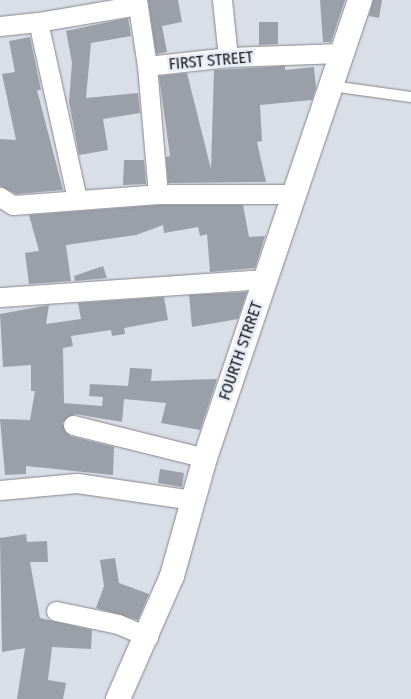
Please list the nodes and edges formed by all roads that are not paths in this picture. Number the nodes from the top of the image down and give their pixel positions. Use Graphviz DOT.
graph roads {
  1 [pos="222,0"];
  2 [pos="360,0"];
  3 [pos="137,3"];
  4 [pos="38,22"];
  5 [pos="0,26"];
  6 [pos="341,53"];
  7 [pos="228,57"];
  8 [pos="147,66"];
  9 [pos="331,86"];
  10 [pos="411,97"];
  11 [pos="158,194"];
  12 [pos="295,194"];
  13 [pos="0,197"];
  14 [pos="77,199"];
  15 [pos="266,279"];
  16 [pos="0,297"];
  17 [pos="73,425"];
  18 [pos="206,458"];
  19 [pos="0,490"];
  20 [pos="194,500"];
  21 [pos="56,611"];
  22 [pos="148,637"];
  23 [pos="118,699"];
  1 -- 7 [label="street"];
  2 -- 6 [label="street, FOURTH STRRET"];
  3 -- 4 [label="street"];
  3 -- 8 [label="street, FIRST STREET"];
  4 -- 5 [label="street"];
  4 -- 14 [label="street"];
  6 -- 7 [label="street, FIRST STREET"];
  6 -- 9 [label="street, FOURTH STRRET"];
  7 -- 8 [label="street, FIRST STREET"];
  8 -- 11 [label="street"];
  9 -- 10 [label="lane"];
  9 -- 12 [label="street, FOURTH STRRET"];
  11 -- 12 [label="street"];
  11 -- 14 [label="street"];
  12 -- 15 [label="street, FOURTH STRRET"];
  13 -- 14 [label="street"];
  15 -- 16 [label="street"];
  15 -- 18 [label="street, FOURTH STRRET"];
  17 -- 18 [label="street"];
  18 -- 20 [label="street, FOURTH STRRET"];
  19 -- 20 [label="street"];
  20 -- 22 [label="street, FOURTH STRRET"];
  21 -- 22 [label="street"];
  22 -- 23 [label="street, FOURTH STRRET"];
}
